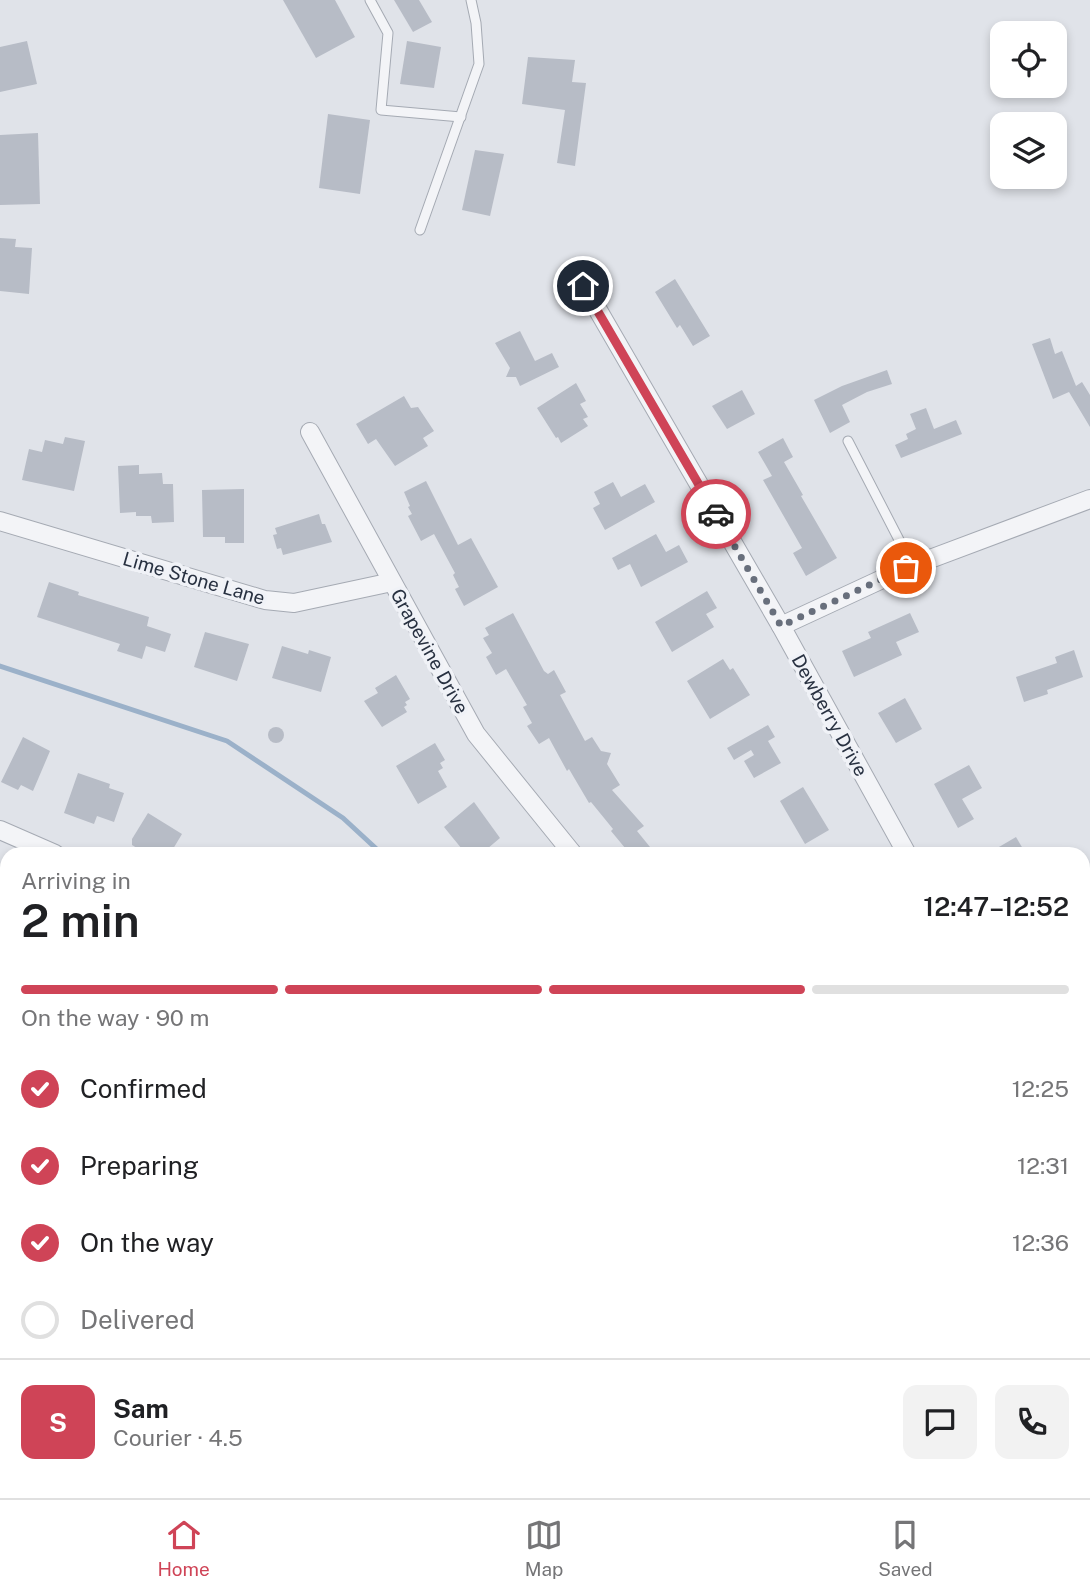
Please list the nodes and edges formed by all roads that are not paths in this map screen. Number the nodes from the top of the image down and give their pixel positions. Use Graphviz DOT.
graph roads {
  1 [pos="370,0"];
  2 [pos="471,0"];
  3 [pos="461,117"];
  4 [pos="420,230"];
  5 [pos="583,286"];
  6 [pos="310,432"];
  7 [pos="848,441"];
  8 [pos="1090,499"];
  9 [pos="0,521"];
  10 [pos="912,565"];
  11 [pos="392,582"];
  12 [pos="781,626"];
  13 [pos="0,830"];
  14 [pos="39,847"];
  15 [pos="567,847"];
  16 [pos="903,847"];
  1 -- 3 [label="lane"];
  2 -- 3 [label="lane"];
  3 -- 4 [label="lane"];
  5 -- 12 [label="street, Dewberry Drive"];
  6 -- 11 [label="street, Grapevine Drive"];
  7 -- 10 [label="lane"];
  8 -- 10 [label="street"];
  9 -- 11 [label="street, Lime Stone Lane"];
  10 -- 12 [label="street"];
  11 -- 15 [label="street, Grapevine Drive"];
  12 -- 16 [label="street, Dewberry Drive"];
  13 -- 14 [label="street"];
}
